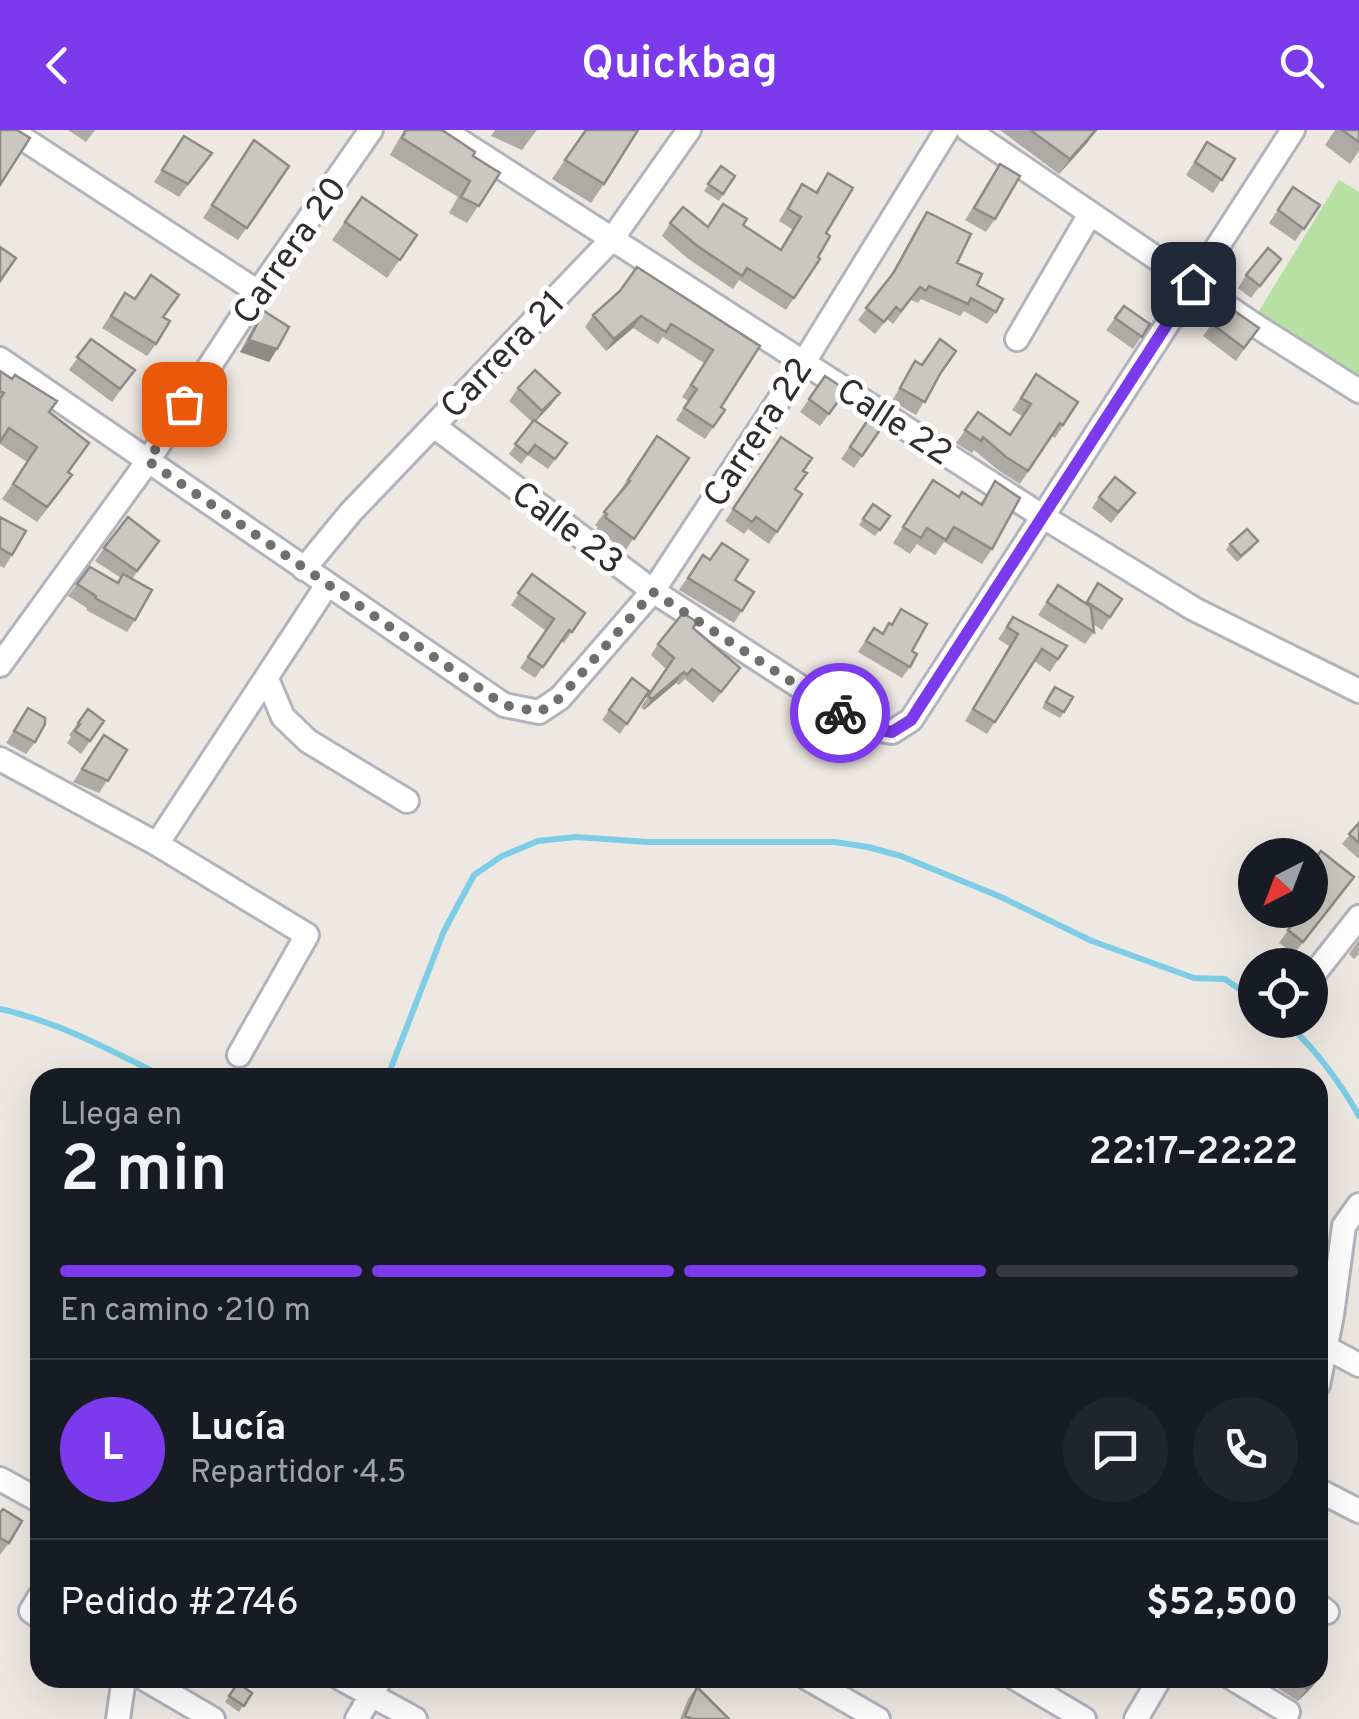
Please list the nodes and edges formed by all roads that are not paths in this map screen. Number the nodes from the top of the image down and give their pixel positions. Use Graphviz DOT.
graph roads {
  1 [pos="10,130"];
  2 [pos="372,130"];
  3 [pos="443,130"];
  4 [pos="690,130"];
  5 [pos="946,130"];
  6 [pos="968,130"];
  7 [pos="1293,130"];
  8 [pos="1090,214"];
  9 [pos="612,239"];
  10 [pos="1193,284"];
  11 [pos="258,292"];
  12 [pos="1017,339"];
  13 [pos="0,358"];
  14 [pos="804,362"];
  15 [pos="1359,391"];
  16 [pos="434,426"];
  17 [pos="148,461"];
  18 [pos="1042,516"];
  19 [pos="304,569"];
  20 [pos="327,585"];
  21 [pos="653,592"];
  22 [pos="0,665"];
  23 [pos="268,679"];
  24 [pos="1359,691"];
  25 [pos="0,759"];
  26 [pos="407,801"];
  27 [pos="157,844"];
  28 [pos="1359,917"];
  29 [pos="1328,956"];
  30 [pos="240,1055"];
  31 [pos="1359,1206"];
  32 [pos="1328,1298"];
  33 [pos="1328,1348"];
  34 [pos="1359,1365"];
  35 [pos="0,1479"];
  36 [pos="1328,1495"];
  37 [pos="30,1496"];
  38 [pos="1359,1511"];
  39 [pos="123,1688"];
  40 [pos="160,1688"];
  41 [pos="375,1688"];
  42 [pos="378,1688"];
  43 [pos="824,1688"];
  44 [pos="1031,1688"];
  45 [pos="1154,1688"];
  46 [pos="1248,1688"];
  47 [pos="1288,1712"];
  48 [pos="118,1719"];
  49 [pos="213,1719"];
  50 [pos="357,1719"];
  51 [pos="415,1719"];
  52 [pos="878,1719"];
  53 [pos="1084,1719"];
  54 [pos="1136,1719"];
  1 -- 11 [label="street"];
  2 -- 11 [label="street, Carrera 20"];
  3 -- 9 [label="street, Calle 22"];
  4 -- 9 [label="street, Carrera 21"];
  5 -- 14 [label="street, Carrera 22"];
  6 -- 8 [label="street"];
  7 -- 10 [label="street"];
  8 -- 10 [label="street"];
  8 -- 12 [label="street"];
  9 -- 14 [label="street, Calle 22"];
  9 -- 16 [label="street, Carrera 21"];
  10 -- 15 [label="street"];
  10 -- 18 [label="street"];
  11 -- 17 [label="street, Carrera 20"];
  13 -- 17 [label="street"];
  14 -- 18 [label="street, Calle 22"];
  14 -- 21 [label="street, Carrera 22"];
  16 -- 19 [label="street, Carrera 21"];
  16 -- 21 [label="street, Calle 23"];
  17 -- 19 [label="street"];
  17 -- 22 [label="street, Carrera 20"];
  18 -- 21 [label="street, Calle 23"];
  18 -- 24 [label="street, Calle 22"];
  19 -- 20 [label="street"];
  20 -- 21 [label="street, Carrera 22"];
  20 -- 23 [label="street"];
  23 -- 26 [label="street"];
  23 -- 27 [label="street"];
  25 -- 27 [label="street"];
  27 -- 30 [label="street"];
  28 -- 29 [label="street"];
  31 -- 32 [label="street"];
  33 -- 34 [label="street"];
  35 -- 37 [label="street"];
  36 -- 38 [label="street"];
  39 -- 48 [label="street"];
  40 -- 49 [label="street"];
  41 -- 50 [label="street"];
  42 -- 51 [label="street"];
  43 -- 52 [label="street"];
  44 -- 53 [label="street"];
  45 -- 54 [label="street"];
  46 -- 47 [label="street"];
}
